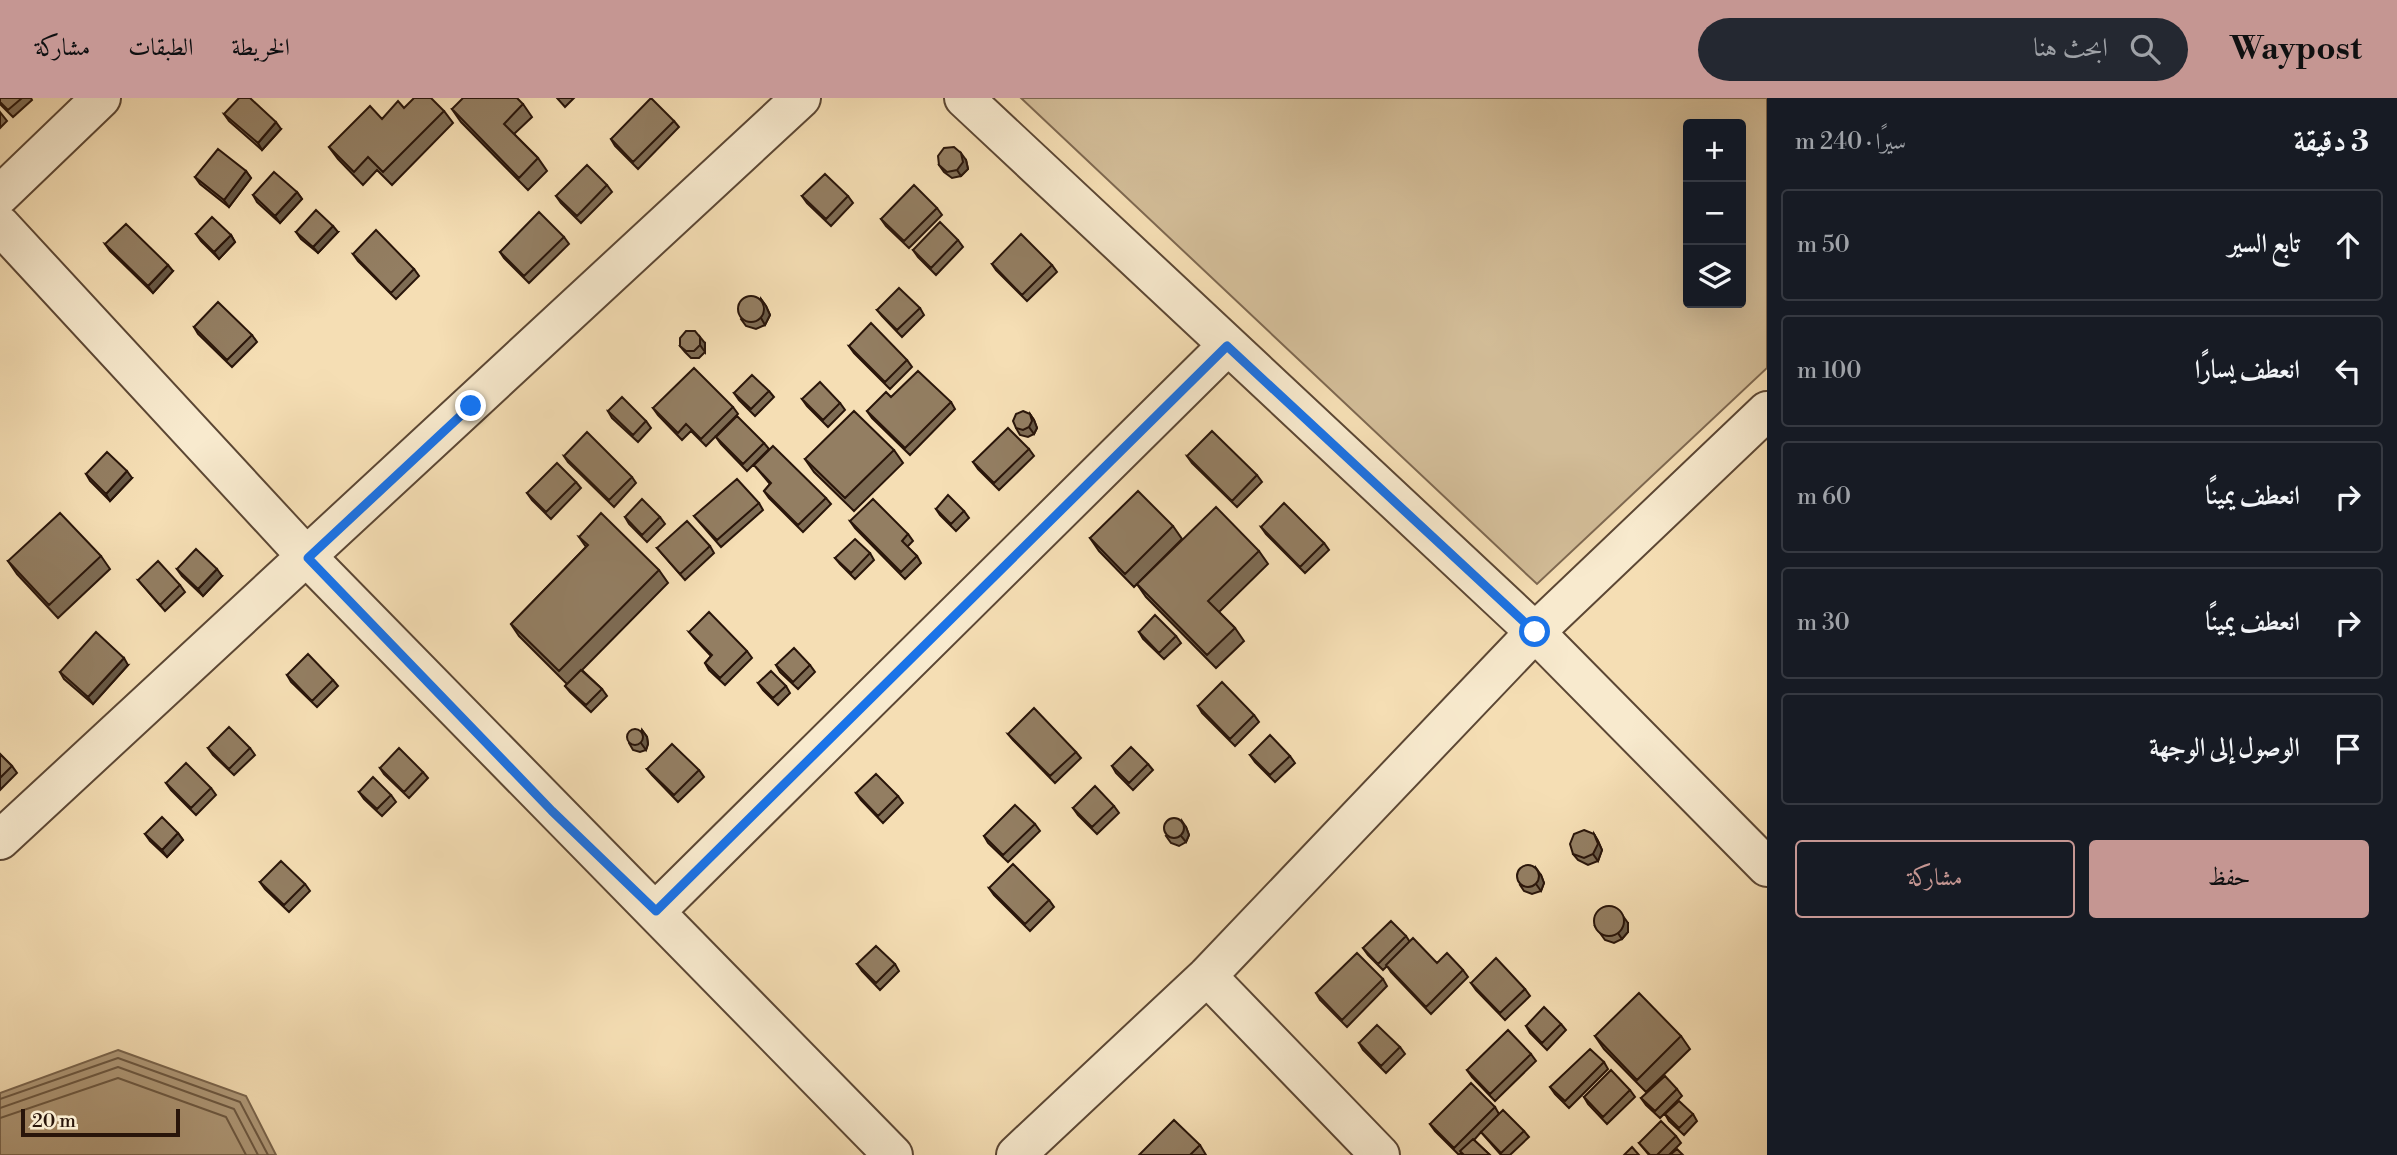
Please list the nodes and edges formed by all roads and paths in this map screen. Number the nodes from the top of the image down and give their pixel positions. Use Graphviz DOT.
graph roads {
  1 [pos="101,98"];
  2 [pos="801,98"];
  3 [pos="964,98"];
  4 [pos="0,195"];
  5 [pos="0,225"];
  6 [pos="1227,346"];
  7 [pos="1767,411"];
  8 [pos="308,558"];
  9 [pos="1535,632"];
  10 [pos="0,840"];
  11 [pos="1767,867"];
  12 [pos="656,911"];
  13 [pos="1207,976"];
  14 [pos="893,1155"];
  15 [pos="1016,1155"];
  16 [pos="1380,1155"];
  1 -- 4 [label="street"];
  2 -- 8 [label="street"];
  3 -- 6 [label="street"];
  5 -- 8 [label="street"];
  6 -- 9 [label="street"];
  6 -- 12 [label="street"];
  7 -- 9 [label="street"];
  8 -- 10 [label="street"];
  8 -- 12 [label="street"];
  9 -- 11 [label="street"];
  9 -- 13 [label="street"];
  12 -- 14 [label="street"];
  13 -- 15 [label="street"];
  13 -- 16 [label="street"];
}
